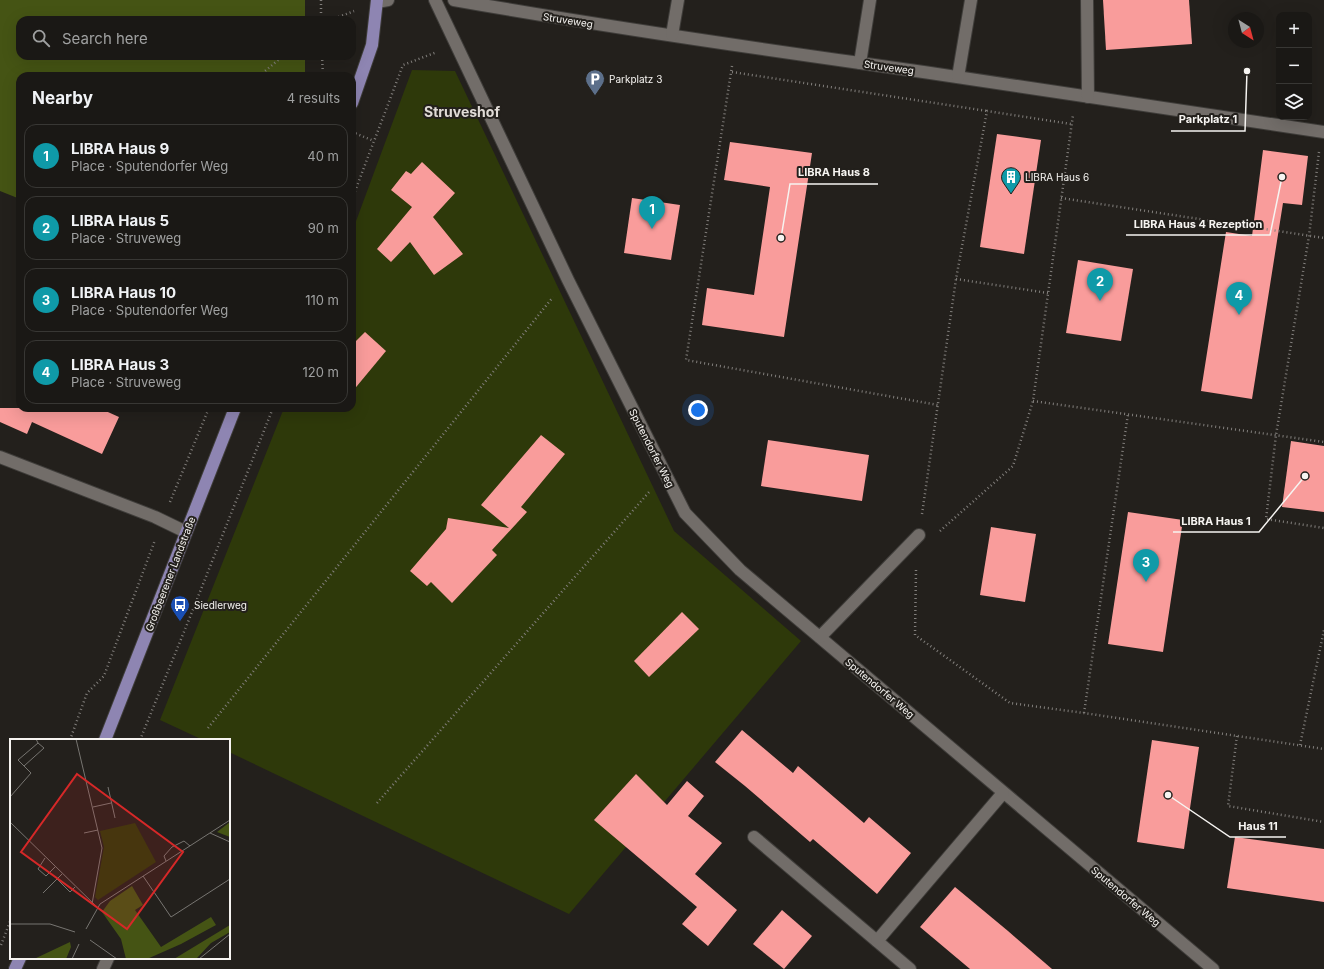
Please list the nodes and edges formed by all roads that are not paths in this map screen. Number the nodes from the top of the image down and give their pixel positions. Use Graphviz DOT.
graph roads {
  1 [pos="381,0"];
  2 [pos="435,0"];
  3 [pos="454,0"];
  4 [pos="678,0"];
  5 [pos="870,0"];
  6 [pos="971,0"];
  7 [pos="1087,0"];
  8 [pos="672,35"];
  9 [pos="860,63"];
  10 [pos="958,77"];
  11 [pos="356,91"];
  12 [pos="1088,97"];
  13 [pos="1323,132"];
  14 [pos="233,412"];
  15 [pos="0,457"];
  16 [pos="186,532"];
  17 [pos="919,535"];
  18 [pos="820,637"];
  19 [pos="105,739"];
  20 [pos="1003,793"];
  21 [pos="754,837"];
  22 [pos="877,941"];
  23 [pos="20,959"];
  24 [pos="108,959"];
  25 [pos="15,969"];
  26 [pos="103,969"];
  27 [pos="910,969"];
  28 [pos="1213,969"];
  1 -- 11 [label="main road"];
  2 -- 18 [label="street, Sputendorfer Weg"];
  3 -- 8 [label="street, Struveweg"];
  4 -- 8 [label="street"];
  5 -- 9 [label="street"];
  6 -- 10 [label="street"];
  7 -- 12 [label="street"];
  8 -- 9 [label="street, Struveweg"];
  9 -- 10 [label="street, Struveweg"];
  10 -- 12 [label="street, Struveweg"];
  12 -- 13 [label="street, Struveweg"];
  14 -- 16 [label="main road, Großbeerener Landstraße"];
  15 -- 16 [label="street"];
  16 -- 19 [label="main road, Großbeerener Landstraße"];
  17 -- 18 [label="street"];
  18 -- 20 [label="street, Sputendorfer Weg"];
  20 -- 22 [label="street"];
  20 -- 28 [label="street, Sputendorfer Weg"];
  21 -- 22 [label="street"];
  22 -- 27 [label="street"];
  23 -- 25 [label="main road"];
  24 -- 26 [label="street"];
}
